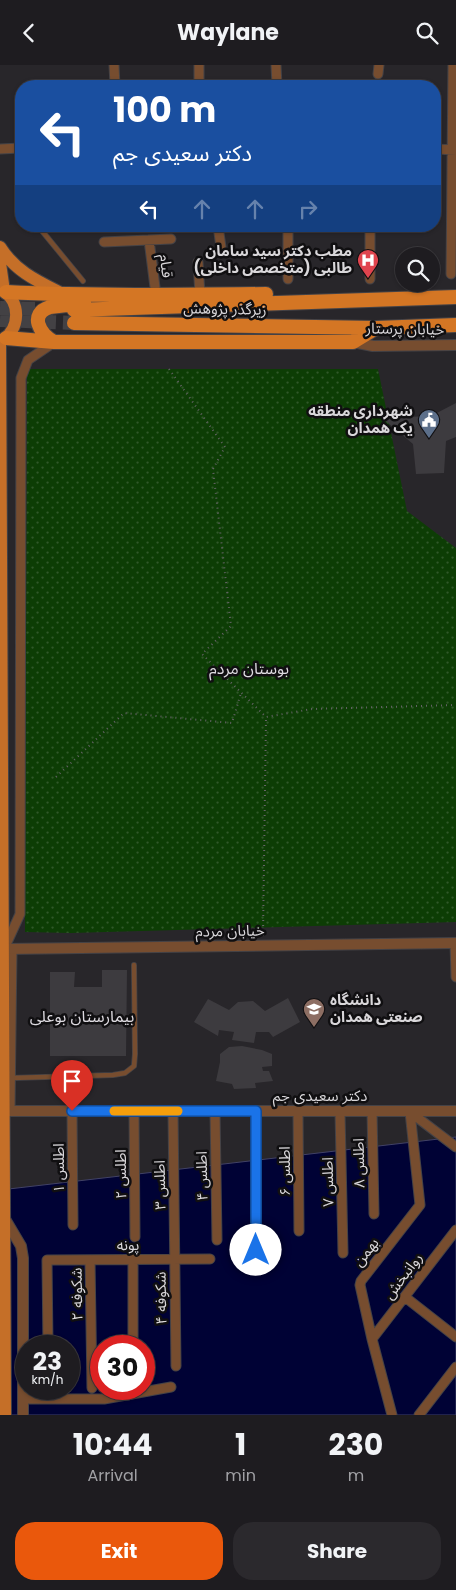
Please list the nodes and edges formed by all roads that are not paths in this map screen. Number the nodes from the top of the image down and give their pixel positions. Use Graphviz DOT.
graph roads {
  1 [pos="114,65"];
  2 [pos="199,65"];
  3 [pos="276,65"];
  4 [pos="453,65"];
  5 [pos="115,80"];
  6 [pos="199,80"];
  7 [pos="277,80"];
  8 [pos="15,148"];
  9 [pos="0,149"];
  10 [pos="441,149"];
  11 [pos="454,150"];
  12 [pos="43,232"];
  13 [pos="219,232"];
  14 [pos="288,232"];
  15 [pos="370,232"];
  16 [pos="171,239"];
  17 [pos="148,240"];
  18 [pos="104,242"];
  19 [pos="0,247"];
  20 [pos="221,247"];
  21 [pos="198,262"];
  22 [pos="0,263"];
  23 [pos="451,274"];
  24 [pos="288,279"];
  25 [pos="370,279"];
  26 [pos="83,281"];
  27 [pos="3,290"];
  28 [pos="63,295"];
  29 [pos="137,295"];
  30 [pos="156,295"];
  31 [pos="200,295"];
  32 [pos="456,297"];
  33 [pos="359,300"];
  34 [pos="456,325"];
  35 [pos="376,328"];
  36 [pos="2,341"];
  37 [pos="54,342"];
  38 [pos="353,342"];
  39 [pos="456,345"];
  40 [pos="456,943"];
  41 [pos="8,949"];
  42 [pos="134,965"];
  43 [pos="456,977"];
  44 [pos="8,1078"];
  45 [pos="7,1111"];
  46 [pos="72,1111"];
  47 [pos="134,1111"];
  48 [pos="173,1111"];
  49 [pos="215,1111"];
  50 [pos="256,1111"];
  51 [pos="298,1111"];
  52 [pos="340,1111"];
  53 [pos="372,1111"];
  54 [pos="410,1111"];
  55 [pos="456,1111"];
  56 [pos="456,1147"];
  57 [pos="374,1215"];
  58 [pos="5,1219"];
  59 [pos="73,1225"];
  60 [pos="456,1230"];
  61 [pos="299,1231"];
  62 [pos="135,1237"];
  63 [pos="217,1240"];
  64 [pos="256,1250"];
  65 [pos="343,1253"];
  66 [pos="175,1258"];
  67 [pos="133,1259"];
  68 [pos="210,1259"];
  69 [pos="90,1260"];
  70 [pos="405,1297"];
  71 [pos="23,1335"];
  72 [pos="48,1335"];
  73 [pos="91,1335"];
  74 [pos="133,1335"];
  75 [pos="456,1337"];
  76 [pos="372,1339"];
  77 [pos="176,1367"];
  78 [pos="456,1367"];
  79 [pos="172,1387"];
  80 [pos="80,1399"];
  81 [pos="23,1400"];
  82 [pos="5,1415"];
  83 [pos="22,1415"];
  84 [pos="392,1415"];
  85 [pos="419,1415"];
  1 -- 5 [label="street"];
  2 -- 6 [label="street"];
  3 -- 7 [label="street"];
  4 -- 11 [label="street"];
  8 -- 9 [label="street"];
  10 -- 11 [label="street"];
  11 -- 23 [label="street"];
  12 -- 26 [label="lane"];
  13 -- 20 [label="street"];
  14 -- 24 [label="street"];
  15 -- 25 [label="street"];
  16 -- 17 [label="street, قیام"];
  17 -- 18 [label="street, قیام"];
  17 -- 30 [label="street, قیام"];
  19 -- 28 [label="main road"];
  21 -- 31 [label="street"];
  22 -- 27 [label="main road"];
  27 -- 28 [label="highway"];
  27 -- 36 [label="main road"];
  28 -- 29 [label="highway"];
  29 -- 30 [label="highway"];
  29 -- 37 [label="highway"];
  30 -- 31 [label="highway"];
  31 -- 33 [label="highway"];
  32 -- 33 [label="highway"];
  33 -- 35 [label="highway, زیرگذر پژوهش"];
  34 -- 35 [label="highway, زیرگذر پژوهش"];
  35 -- 38 [label="highway"];
  36 -- 37 [label="highway"];
  36 -- 41 [label="main road"];
  37 -- 38 [label="highway"];
  37 -- 41 [label="street"];
  38 -- 39 [label="street, خیابان پرستار"];
  40 -- 41 [label="street, خیابان مردم"];
  40 -- 43 [label="street"];
  41 -- 44 [label="main road"];
  42 -- 44 [label="lane"];
  44 -- 45 [label="main road"];
  45 -- 46 [label="street, دکتر سعیدی جم"];
  45 -- 58 [label="main road"];
  46 -- 47 [label="street, دکتر سعیدی جم"];
  46 -- 59 [label="street, اطلس ۱"];
  47 -- 48 [label="street, دکتر سعیدی جم"];
  47 -- 62 [label="street, اطلس ۲"];
  48 -- 49 [label="street, دکتر سعیدی جم"];
  48 -- 66 [label="street, اطلس ۳"];
  49 -- 50 [label="street, دکتر سعیدی جم"];
  49 -- 63 [label="street, اطلس ۴"];
  50 -- 51 [label="street, دکتر سعیدی جم"];
  50 -- 64 [label="street"];
  51 -- 52 [label="street, دکتر سعیدی جم"];
  51 -- 61 [label="street, اطلس ۶"];
  52 -- 53 [label="street, دکتر سعیدی جم"];
  52 -- 65 [label="street, اطلس ۷"];
  53 -- 54 [label="street, دکتر سعیدی جم"];
  53 -- 57 [label="street, اطلس ۸"];
  54 -- 55 [label="street, دکتر سعیدی جم"];
  54 -- 56 [label="street"];
  54 -- 76 [label="street, بهمن"];
  58 -- 71 [label="street"];
  58 -- 82 [label="main road"];
  60 -- 70 [label="street, روانبخش"];
  66 -- 67 [label="street, پونه"];
  66 -- 68 [label="street, پونه"];
  66 -- 77 [label="street, شکوفه ۴"];
  67 -- 69 [label="street, پونه"];
  67 -- 74 [label="street"];
  69 -- 72 [label="street, پونه"];
  69 -- 73 [label="street, شکوفه ۲"];
  70 -- 75 [label="street"];
  70 -- 76 [label="street, روانبخش"];
  76 -- 84 [label="street, بهمن"];
  78 -- 85 [label="street"];
  79 -- 80 [label="street"];
  81 -- 83 [label="street"];
}
